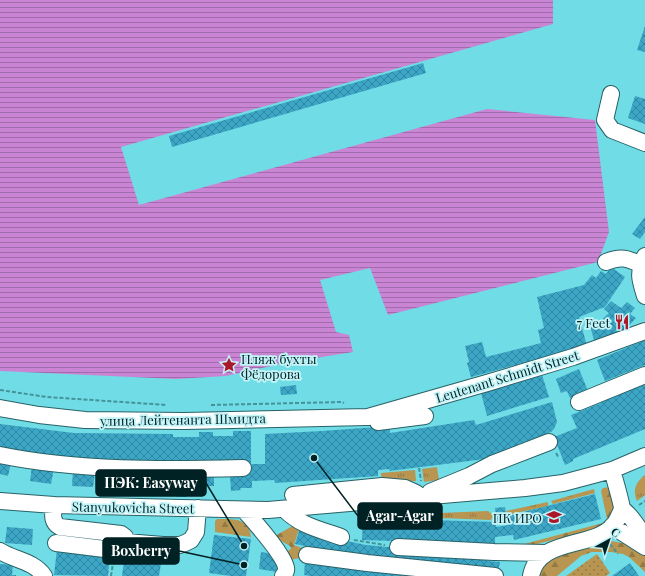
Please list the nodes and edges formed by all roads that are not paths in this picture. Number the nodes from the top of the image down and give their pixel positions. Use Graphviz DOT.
graph roads {
  1 [pos="611,94"];
  2 [pos="645,143"];
  3 [pos="643,260"];
  4 [pos="606,262"];
  5 [pos="645,296"];
  6 [pos="645,331"];
  7 [pos="645,375"];
  8 [pos="579,402"];
  9 [pos="0,408"];
  10 [pos="424,416"];
  11 [pos="362,417"];
  12 [pos="0,455"];
  13 [pos="645,456"];
  14 [pos="243,468"];
  15 [pos="612,470"];
  16 [pos="371,487"];
  17 [pos="293,495"];
  18 [pos="448,496"];
  19 [pos="424,497"];
  20 [pos="386,500"];
  21 [pos="0,501"];
  22 [pos="54,505"];
  23 [pos="198,508"];
  24 [pos="284,508"];
  25 [pos="622,509"];
  26 [pos="244,510"];
  27 [pos="612,526"];
  28 [pos="645,535"];
  29 [pos="341,537"];
  30 [pos="126,542"];
  31 [pos="56,543"];
  32 [pos="398,547"];
  33 [pos="645,547"];
  34 [pos="282,548"];
  35 [pos="0,551"];
  36 [pos="545,553"];
  37 [pos="307,554"];
  38 [pos="44,576"];
  39 [pos="283,576"];
  40 [pos="495,576"];
  41 [pos="531,576"];
  1 -- 2 [label="street"];
  3 -- 4 [label="street"];
  3 -- 5 [label="street"];
  6 -- 11 [label="street, улица Лейтенанта Шмидта"];
  7 -- 8 [label="street"];
  9 -- 11 [label="street, улица Лейтенанта Шмидта"];
  10 -- 11 [label="street"];
  12 -- 14 [label="street"];
  13 -- 15 [label="street, Stanyukovicha Street"];
  15 -- 18 [label="street, Stanyukovicha Street"];
  15 -- 25 [label="street"];
  16 -- 17 [label="street"];
  16 -- 19 [label="street"];
  16 -- 20 [label="street"];
  18 -- 19 [label="street, Stanyukovicha Street"];
  18 -- 19 [label="street"];
  19 -- 20 [label="street, Stanyukovicha Street"];
  20 -- 24 [label="street, Stanyukovicha Street"];
  21 -- 22 [label="street, Stanyukovicha Street"];
  22 -- 23 [label="street, Stanyukovicha Street"];
  22 -- 30 [label="street"];
  23 -- 26 [label="street, Stanyukovicha Street"];
  23 -- 30 [label="street"];
  24 -- 26 [label="street, Stanyukovicha Street"];
  24 -- 29 [label="street"];
  25 -- 27 [label="street"];
  25 -- 28 [label="street"];
  26 -- 34 [label="street"];
  26 -- 34 [label="street"];
  27 -- 33 [label="street"];
  27 -- 36 [label="street"];
  30 -- 31 [label="street"];
  32 -- 36 [label="street"];
  34 -- 39 [label="street"];
  35 -- 38 [label="street"];
  36 -- 41 [label="street"];
  37 -- 40 [label="street"];
}
